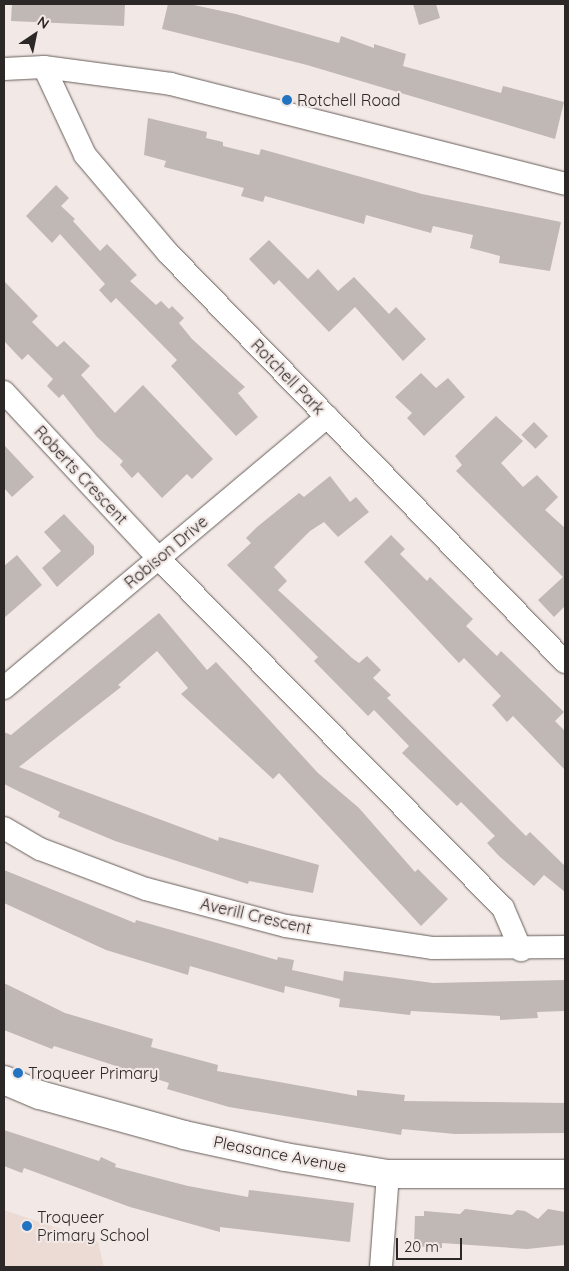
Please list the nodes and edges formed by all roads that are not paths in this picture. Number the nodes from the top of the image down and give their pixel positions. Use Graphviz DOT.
graph roads {
  1 [pos="44,67"];
  2 [pos="4,69"];
  3 [pos="565,184"];
  4 [pos="4,392"];
  5 [pos="327,417"];
  6 [pos="158,558"];
  7 [pos="565,662"];
  8 [pos="4,688"];
  9 [pos="4,828"];
  10 [pos="565,947"];
  11 [pos="522,950"];
  12 [pos="4,1080"];
  13 [pos="388,1174"];
  14 [pos="565,1174"];
  15 [pos="381,1267"];
  1 -- 2 [label="street"];
  1 -- 3 [label="street"];
  1 -- 5 [label="street, Rotchell Park"];
  4 -- 6 [label="street, Roberts Crescent"];
  5 -- 6 [label="street, Robison Drive"];
  5 -- 7 [label="street, Rotchell Park"];
  6 -- 8 [label="street, Robison Drive"];
  6 -- 11 [label="street"];
  9 -- 11 [label="street, Averill Crescent"];
  10 -- 11 [label="street, Averill Crescent"];
  12 -- 13 [label="main road, Pleasance Avenue"];
  13 -- 14 [label="main road, Pleasance Avenue"];
  13 -- 15 [label="street"];
}
